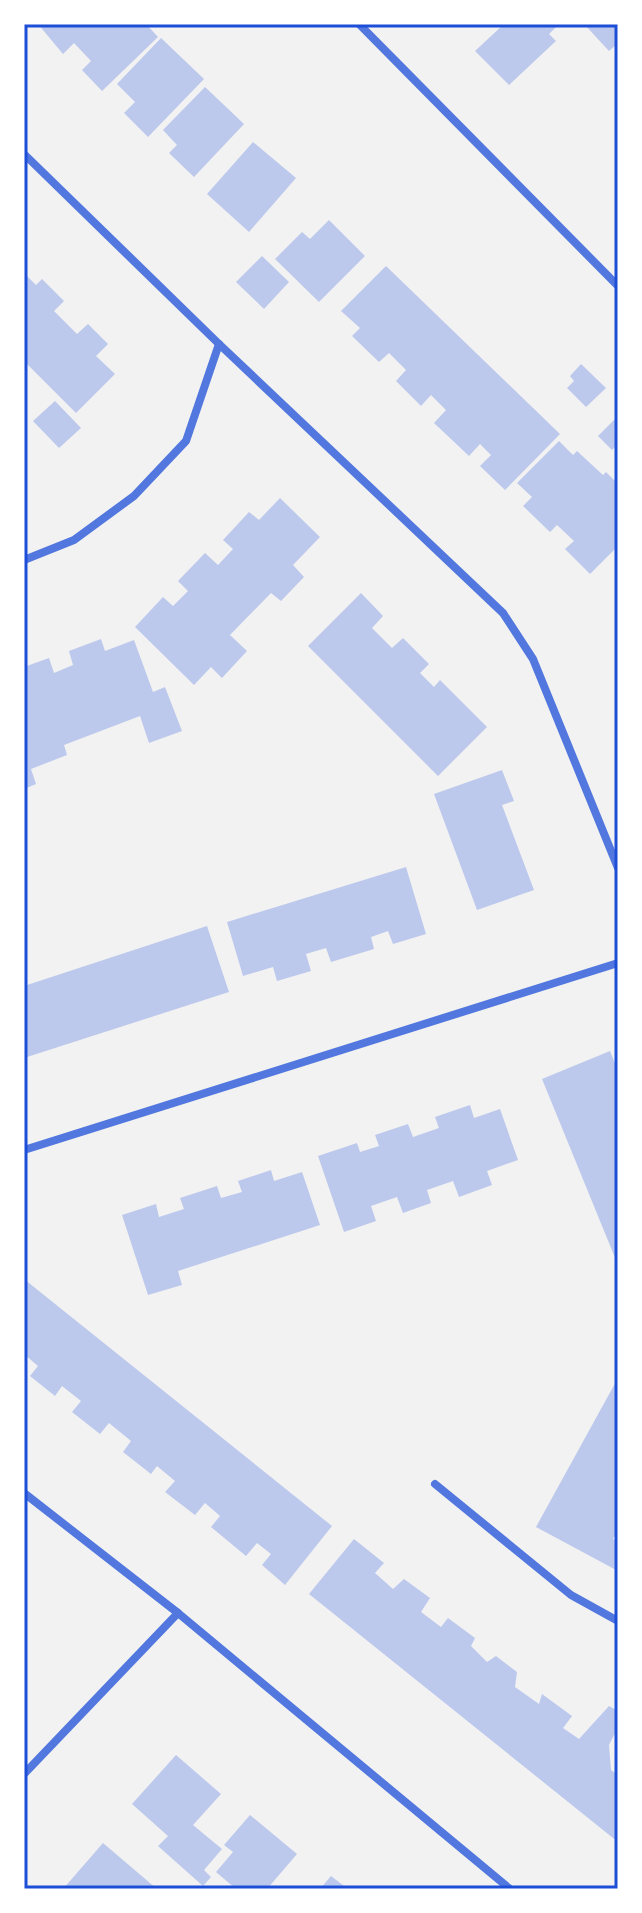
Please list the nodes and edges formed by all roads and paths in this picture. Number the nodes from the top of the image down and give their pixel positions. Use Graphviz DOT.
graph roads {
  1 [pos="359,24"];
  2 [pos="24,154"];
  3 [pos="618,286"];
  4 [pos="219,344"];
  5 [pos="24,560"];
  6 [pos="618,868"];
  7 [pos="618,963"];
  8 [pos="24,1150"];
  9 [pos="435,1484"];
  10 [pos="24,1493"];
  11 [pos="178,1613"];
  12 [pos="618,1621"];
  13 [pos="24,1774"];
  14 [pos="510,1889"];
  1 -- 3 [label="street"];
  2 -- 4 [label="street"];
  4 -- 5 [label="street"];
  4 -- 6 [label="street"];
  7 -- 8 [label="street"];
  9 -- 12 [label="street"];
  10 -- 11 [label="street"];
  11 -- 13 [label="street"];
  11 -- 14 [label="street"];
}
